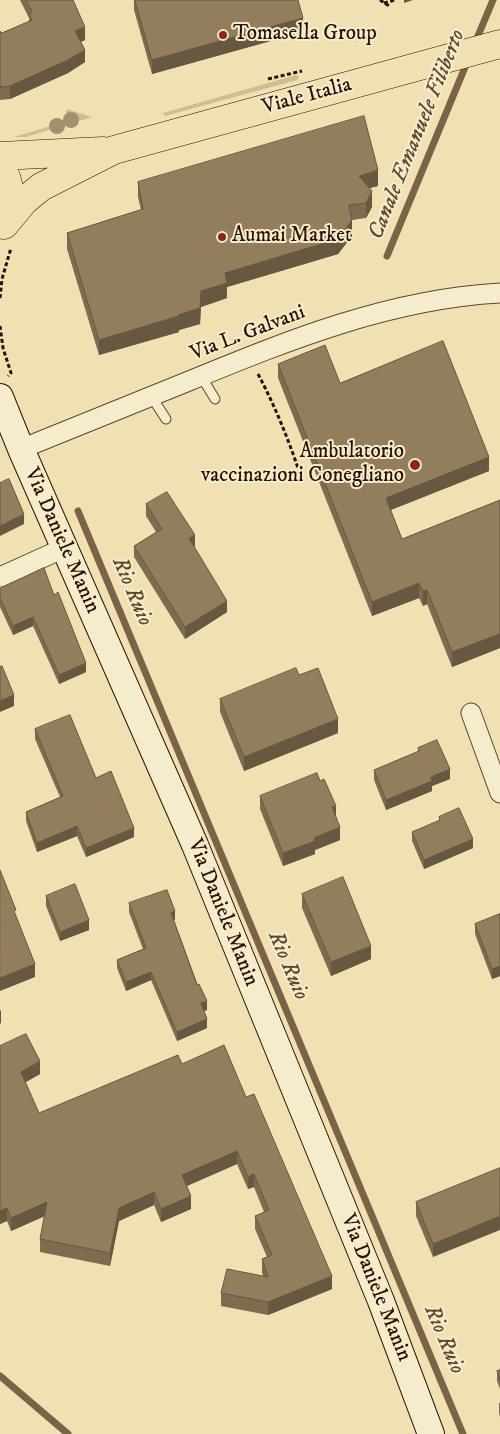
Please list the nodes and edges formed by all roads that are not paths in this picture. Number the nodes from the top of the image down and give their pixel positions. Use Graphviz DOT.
graph roads {
  1 [pos="500,44"];
  2 [pos="114,150"];
  3 [pos="0,156"];
  4 [pos="0,165"];
  5 [pos="3,228"];
  6 [pos="500,293"];
  7 [pos="201,376"];
  8 [pos="151,396"];
  9 [pos="0,397"];
  10 [pos="215,399"];
  11 [pos="166,419"];
  12 [pos="21,449"];
  13 [pos="64,548"];
  14 [pos="0,577"];
  15 [pos="471,713"];
  16 [pos="500,792"];
  17 [pos="432,1434"];
  1 -- 2 [label="main road, Viale Italia"];
  2 -- 3 [label="main road, Viale Italia"];
  2 -- 5 [label="main road, Viale Italia"];
  4 -- 5 [label="main road"];
  6 -- 7 [label="street, Via L. Galvani"];
  7 -- 8 [label="street, Via L. Galvani"];
  7 -- 10 [label="lane"];
  8 -- 11 [label="lane"];
  8 -- 12 [label="street, Via L. Galvani"];
  9 -- 12 [label="main road, Via Daniele Manin"];
  12 -- 13 [label="main road, Via Daniele Manin"];
  13 -- 14 [label="street"];
  13 -- 17 [label="main road, Via Daniele Manin"];
  15 -- 16 [label="street"];
}
